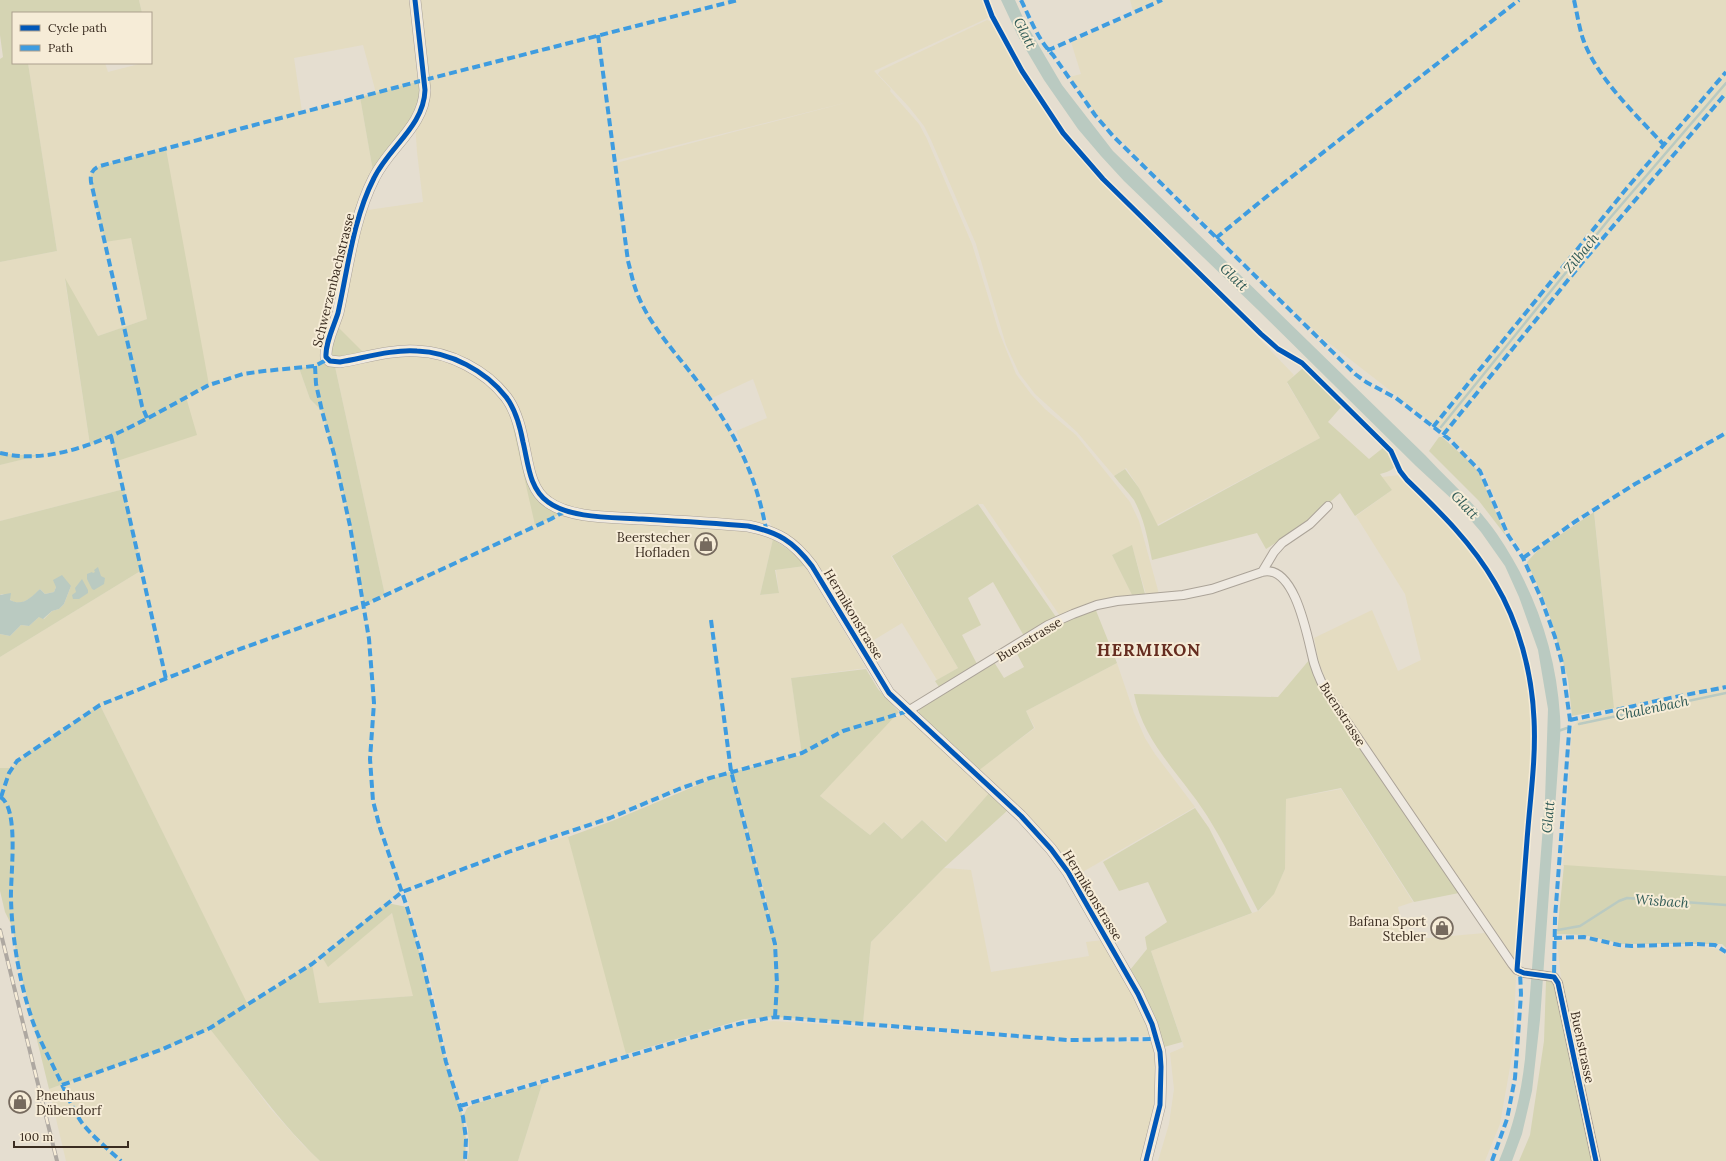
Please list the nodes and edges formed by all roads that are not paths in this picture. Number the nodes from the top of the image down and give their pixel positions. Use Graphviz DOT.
graph roads {
  1 [pos="415,0"];
  2 [pos="328,359"];
  3 [pos="1328,506"];
  4 [pos="1262,572"];
  5 [pos="908,711"];
  6 [pos="1146,1161"];
  7 [pos="1596,1161"];
  1 -- 2 [label="street, Schwerzenbachstrasse"];
  2 -- 5 [label="street, Hermikonstrasse"];
  3 -- 4 [label="street"];
  4 -- 5 [label="street, Buenstrasse"];
  4 -- 7 [label="street, Buenstrasse"];
  5 -- 6 [label="street, Hermikonstrasse"];
}
